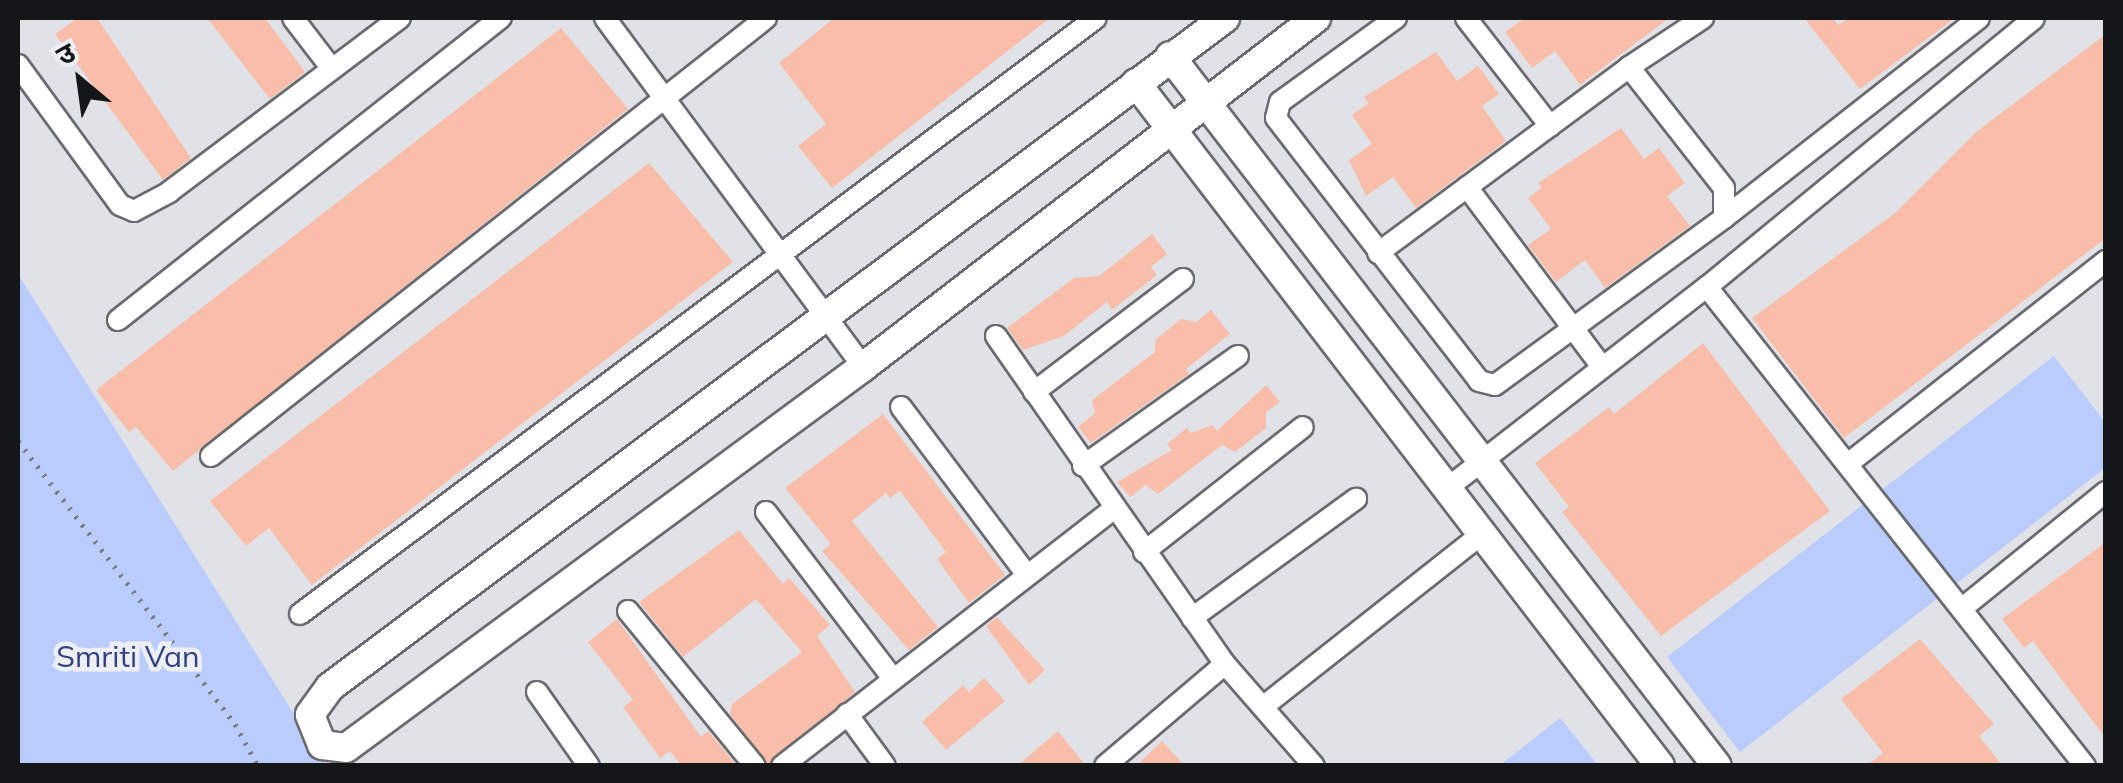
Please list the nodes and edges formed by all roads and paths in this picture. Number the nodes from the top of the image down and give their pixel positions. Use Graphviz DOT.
graph roads {
  1 [pos="294,18"];
  2 [pos="400,18"];
  3 [pos="501,18"];
  4 [pos="606,18"];
  5 [pos="766,18"];
  6 [pos="1096,18"];
  7 [pos="1225,18"];
  8 [pos="1316,18"];
  9 [pos="1396,18"];
  10 [pos="1466,18"];
  11 [pos="1703,18"];
  12 [pos="1979,18"];
  13 [pos="2034,18"];
  14 [pos="1170,56"];
  15 [pos="18,64"];
  16 [pos="1629,67"];
  17 [pos="332,69"];
  18 [pos="1136,83"];
  19 [pos="666,96"];
  20 [pos="1204,104"];
  21 [pos="1550,126"];
  22 [pos="1169,131"];
  23 [pos="1467,187"];
  24 [pos="1724,218"];
  25 [pos="779,250"];
  26 [pos="1378,254"];
  27 [pos="2106,261"];
  28 [pos="1183,279"];
  29 [pos="1706,287"];
  30 [pos="822,316"];
  31 [pos="118,320"];
  32 [pos="1575,331"];
  33 [pos="996,336"];
  34 [pos="1238,356"];
  35 [pos="863,367"];
  36 [pos="1602,367"];
  37 [pos="1034,392"];
  38 [pos="901,407"];
  39 [pos="1303,427"];
  40 [pos="18,441"];
  41 [pos="211,456"];
  42 [pos="1484,459"];
  43 [pos="1849,463"];
  44 [pos="1083,466"];
  45 [pos="1450,486"];
  46 [pos="2106,492"];
  47 [pos="1356,499"];
  48 [pos="1113,509"];
  49 [pos="766,512"];
  50 [pos="1484,532"];
  51 [pos="1144,552"];
  52 [pos="1028,575"];
  53 [pos="1965,606"];
  54 [pos="628,611"];
  55 [pos="300,614"];
  56 [pos="1192,618"];
  57 [pos="1225,664"];
  58 [pos="893,680"];
  59 [pos="536,692"];
  60 [pos="1264,706"];
  61 [pos="847,714"];
  62 [pos="258,766"];
  63 [pos="589,766"];
  64 [pos="754,766"];
  65 [pos="782,766"];
  66 [pos="885,766"];
  67 [pos="1106,766"];
  68 [pos="1314,766"];
  69 [pos="1660,766"];
  70 [pos="1717,766"];
  71 [pos="2085,766"];
  1 -- 17 [label="street"];
  2 -- 17 [label="street"];
  3 -- 31 [label="street"];
  4 -- 19 [label="street"];
  5 -- 19 [label="street"];
  6 -- 25 [label="street"];
  7 -- 14 [label="street"];
  8 -- 20 [label="street"];
  9 -- 26 [label="street"];
  10 -- 21 [label="street"];
  11 -- 16 [label="street"];
  12 -- 24 [label="street"];
  13 -- 29 [label="street"];
  14 -- 18 [label="street"];
  14 -- 20 [label="street"];
  15 -- 17 [label="street"];
  16 -- 21 [label="street"];
  16 -- 24 [label="street"];
  18 -- 22 [label="street"];
  18 -- 30 [label="street"];
  19 -- 25 [label="street"];
  19 -- 41 [label="street"];
  20 -- 22 [label="street"];
  20 -- 42 [label="street"];
  21 -- 23 [label="street"];
  22 -- 35 [label="street"];
  22 -- 45 [label="street"];
  23 -- 26 [label="street"];
  23 -- 32 [label="street"];
  24 -- 32 [label="street"];
  25 -- 30 [label="street"];
  25 -- 55 [label="street"];
  26 -- 32 [label="street"];
  27 -- 43 [label="street"];
  28 -- 37 [label="street"];
  29 -- 36 [label="street"];
  29 -- 43 [label="street"];
  30 -- 35 [label="street"];
  30 -- 35 [label="street"];
  32 -- 36 [label="street"];
  33 -- 37 [label="street"];
  34 -- 44 [label="street"];
  36 -- 42 [label="street"];
  37 -- 44 [label="street"];
  38 -- 52 [label="street"];
  39 -- 51 [label="street"];
  40 -- 62 [label="path"];
  42 -- 45 [label="street"];
  42 -- 70 [label="street"];
  43 -- 53 [label="street"];
  44 -- 48 [label="street"];
  45 -- 50 [label="street"];
  46 -- 53 [label="street"];
  47 -- 56 [label="street"];
  48 -- 51 [label="street"];
  48 -- 52 [label="street"];
  49 -- 58 [label="street"];
  50 -- 60 [label="street"];
  50 -- 69 [label="street"];
  51 -- 56 [label="street"];
  52 -- 58 [label="street"];
  53 -- 71 [label="street"];
  54 -- 64 [label="street"];
  56 -- 57 [label="street"];
  57 -- 60 [label="street"];
  57 -- 67 [label="street"];
  58 -- 61 [label="street"];
  59 -- 63 [label="street"];
  60 -- 68 [label="street"];
  61 -- 65 [label="street"];
  61 -- 66 [label="street"];
}
